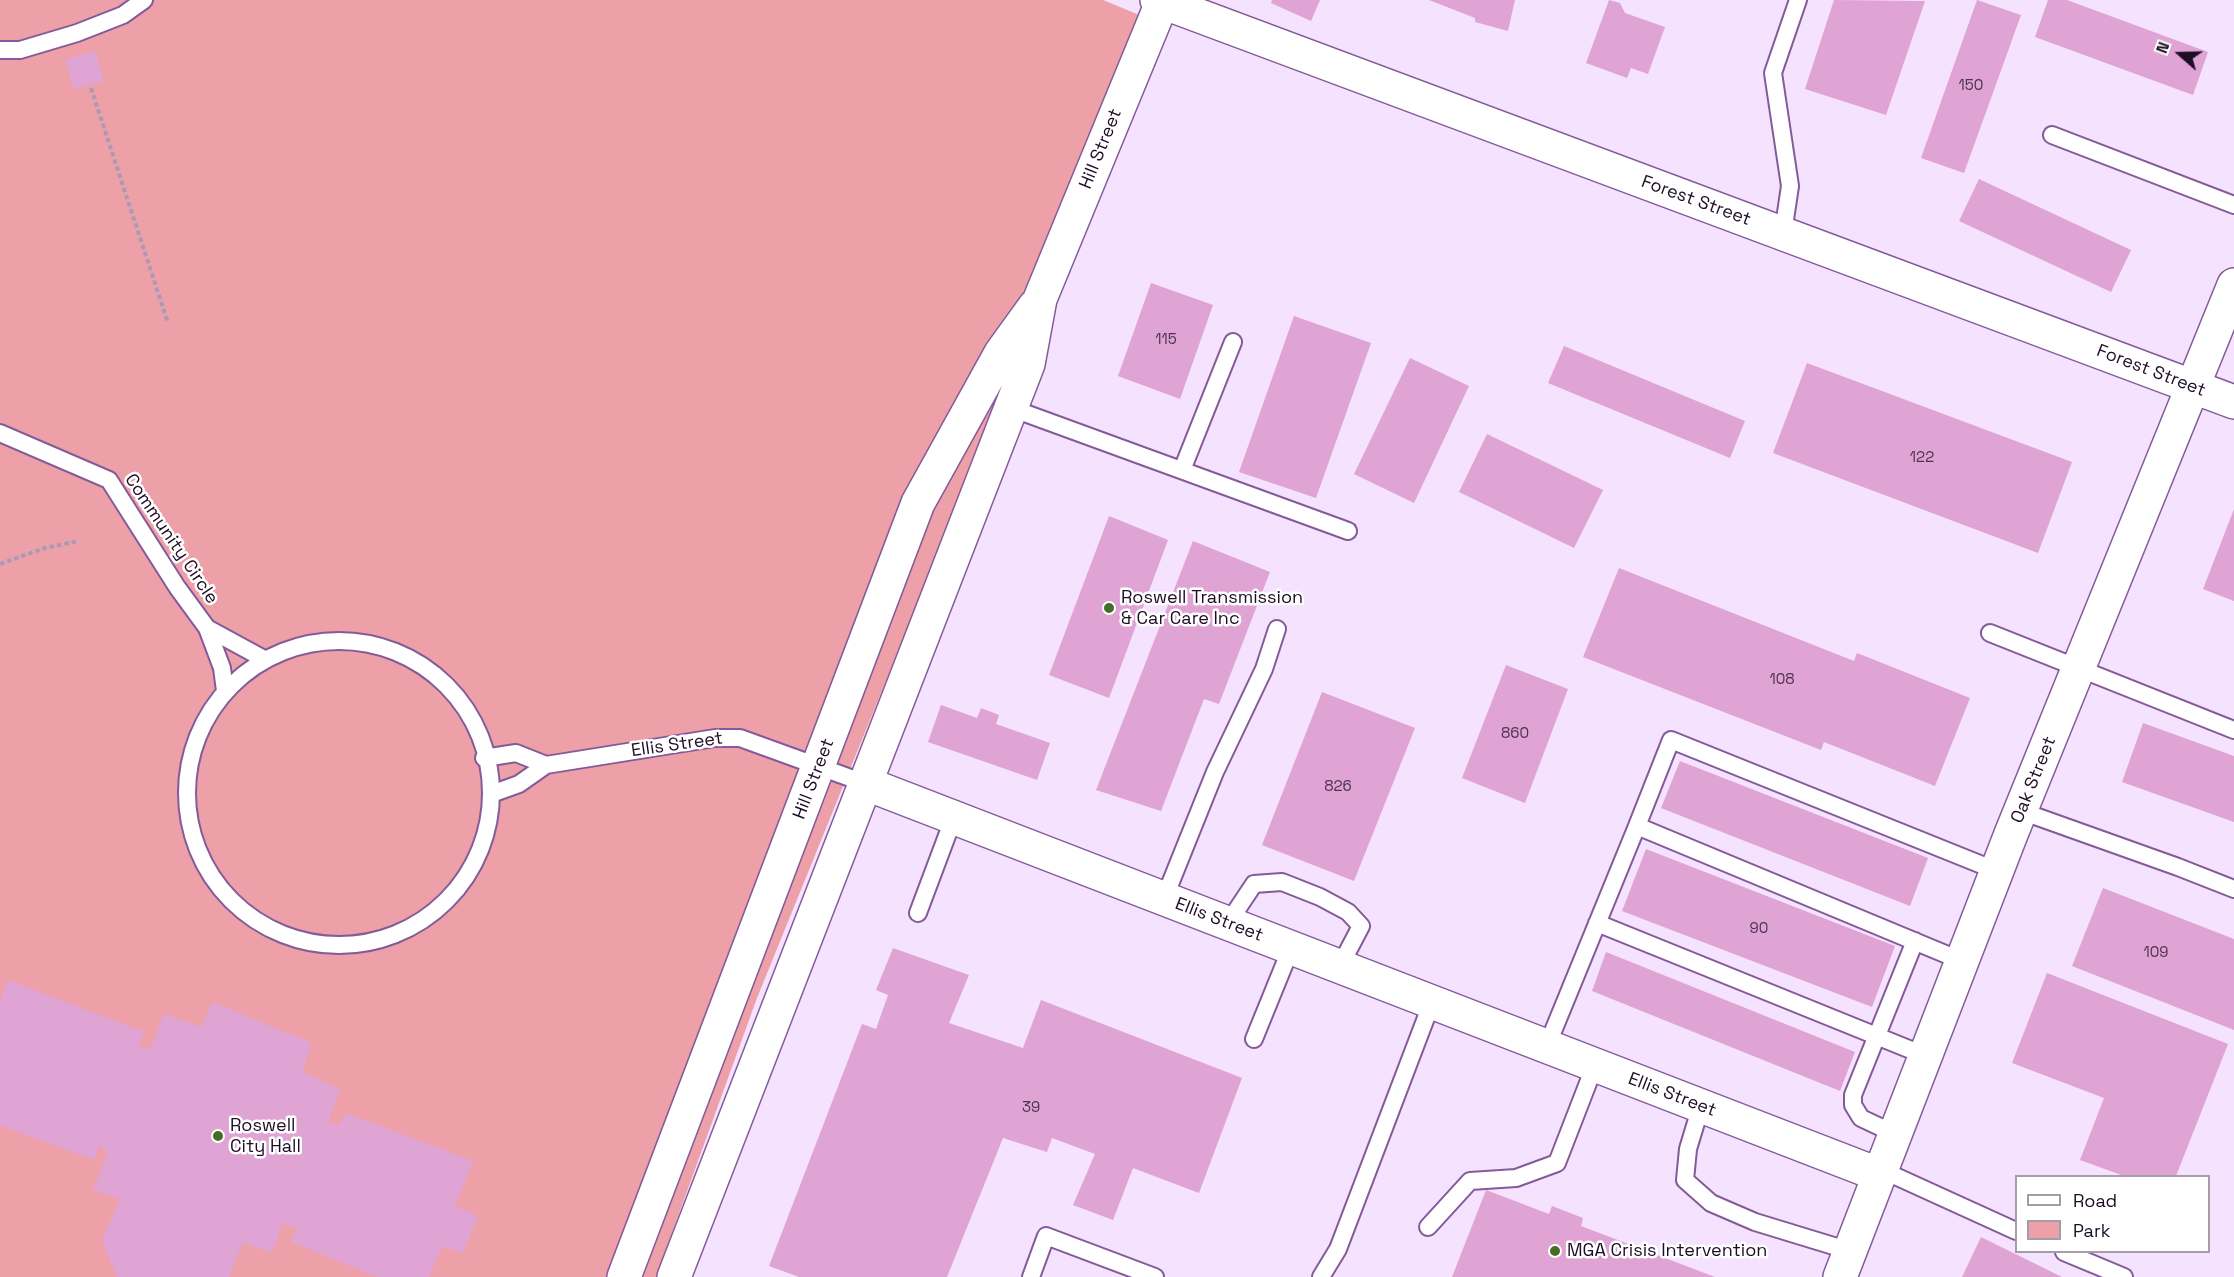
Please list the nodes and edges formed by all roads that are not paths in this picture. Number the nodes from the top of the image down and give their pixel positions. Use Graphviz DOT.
graph roads {
  1 [pos="144,0"];
  2 [pos="1798,0"];
  3 [pos="1160,1"];
  4 [pos="0,50"];
  5 [pos="2052,135"];
  6 [pos="2234,205"];
  7 [pos="1783,233"];
  8 [pos="2234,285"];
  9 [pos="1040,299"];
  10 [pos="1233,342"];
  11 [pos="2194,386"];
  12 [pos="2234,402"];
  13 [pos="1011,408"];
  14 [pos="0,433"];
  15 [pos="1182,470"];
  16 [pos="1348,531"];
  17 [pos="207,628"];
  18 [pos="1277,630"];
  19 [pos="1990,633"];
  20 [pos="264,659"];
  21 [pos="2078,669"];
  22 [pos="225,691"];
  23 [pos="2234,730"];
  24 [pos="484,758"];
  25 [pos="546,765"];
  26 [pos="819,765"];
  27 [pos="867,784"];
  28 [pos="494,793"];
  29 [pos="2021,811"];
  30 [pos="954,818"];
  31 [pos="1636,826"];
  32 [pos="1997,871"];
  33 [pos="2234,889"];
  34 [pos="1164,899"];
  35 [pos="918,913"];
  36 [pos="1228,923"];
  37 [pos="1597,923"];
  38 [pos="1916,941"];
  39 [pos="1291,948"];
  40 [pos="1962,961"];
  41 [pos="1340,966"];
  42 [pos="1432,1002"];
  43 [pos="1877,1036"];
  44 [pos="1254,1039"];
  45 [pos="1547,1046"];
  46 [pos="1926,1056"];
  47 [pos="1595,1065"];
  48 [pos="1701,1106"];
  49 [pos="1895,1134"];
  50 [pos="1881,1172"];
  51 [pos="1428,1227"];
  52 [pos="2015,1231"];
  53 [pos="2069,1253"];
  54 [pos="1845,1264"];
  55 [pos="624,1277"];
  56 [pos="674,1277"];
  57 [pos="1031,1277"];
  58 [pos="1155,1277"];
  59 [pos="1322,1277"];
  60 [pos="2124,1277"];
  1 -- 4 [label="lane"];
  2 -- 7 [label="lane"];
  3 -- 7 [label="street, Forest Street"];
  3 -- 9 [label="street, Hill Street"];
  5 -- 6 [label="lane"];
  7 -- 11 [label="street, Forest Street"];
  8 -- 11 [label="street, Oak Street"];
  9 -- 13 [label="street, Hill Street"];
  9 -- 26 [label="street, Hill Street"];
  10 -- 15 [label="lane"];
  11 -- 12 [label="street, Forest Street"];
  11 -- 21 [label="street, Oak Street"];
  13 -- 15 [label="lane"];
  13 -- 27 [label="street, Hill Street"];
  14 -- 17 [label="lane, Community Circle"];
  15 -- 16 [label="lane"];
  17 -- 20 [label="lane, Community Circle"];
  17 -- 22 [label="lane, Community Circle"];
  18 -- 34 [label="lane"];
  19 -- 21 [label="lane"];
  20 -- 22 [label="lane"];
  20 -- 24 [label="lane"];
  21 -- 23 [label="lane"];
  21 -- 29 [label="street, Oak Street"];
  22 -- 28 [label="lane"];
  24 -- 25 [label="lane"];
  24 -- 28 [label="lane"];
  25 -- 26 [label="lane, Ellis Street"];
  25 -- 28 [label="lane, Ellis Street"];
  26 -- 27 [label="lane, Ellis Street"];
  26 -- 55 [label="street, Hill Street"];
  27 -- 30 [label="street, Ellis Street"];
  27 -- 56 [label="street, Hill Street"];
  29 -- 32 [label="street, Oak Street"];
  29 -- 33 [label="lane"];
  30 -- 34 [label="street, Ellis Street"];
  30 -- 35 [label="lane"];
  31 -- 32 [label="lane"];
  31 -- 37 [label="lane"];
  31 -- 38 [label="lane"];
  32 -- 40 [label="street, Oak Street"];
  34 -- 36 [label="street, Ellis Street"];
  36 -- 39 [label="street, Ellis Street"];
  36 -- 41 [label="lane"];
  37 -- 43 [label="lane"];
  37 -- 45 [label="lane"];
  38 -- 40 [label="lane"];
  38 -- 43 [label="lane"];
  39 -- 41 [label="street, Ellis Street"];
  39 -- 44 [label="lane"];
  40 -- 46 [label="street, Oak Street"];
  41 -- 42 [label="street, Ellis Street"];
  42 -- 45 [label="street, Ellis Street"];
  42 -- 59 [label="lane"];
  43 -- 46 [label="lane"];
  43 -- 49 [label="lane"];
  45 -- 47 [label="street, Ellis Street"];
  46 -- 49 [label="street, Oak Street"];
  47 -- 48 [label="street, Ellis Street"];
  47 -- 51 [label="lane"];
  48 -- 50 [label="street, Ellis Street"];
  48 -- 54 [label="lane"];
  49 -- 50 [label="street, Oak Street"];
  50 -- 52 [label="lane"];
  50 -- 54 [label="street, Oak Street"];
  53 -- 60 [label="lane"];
  57 -- 58 [label="lane"];
}
